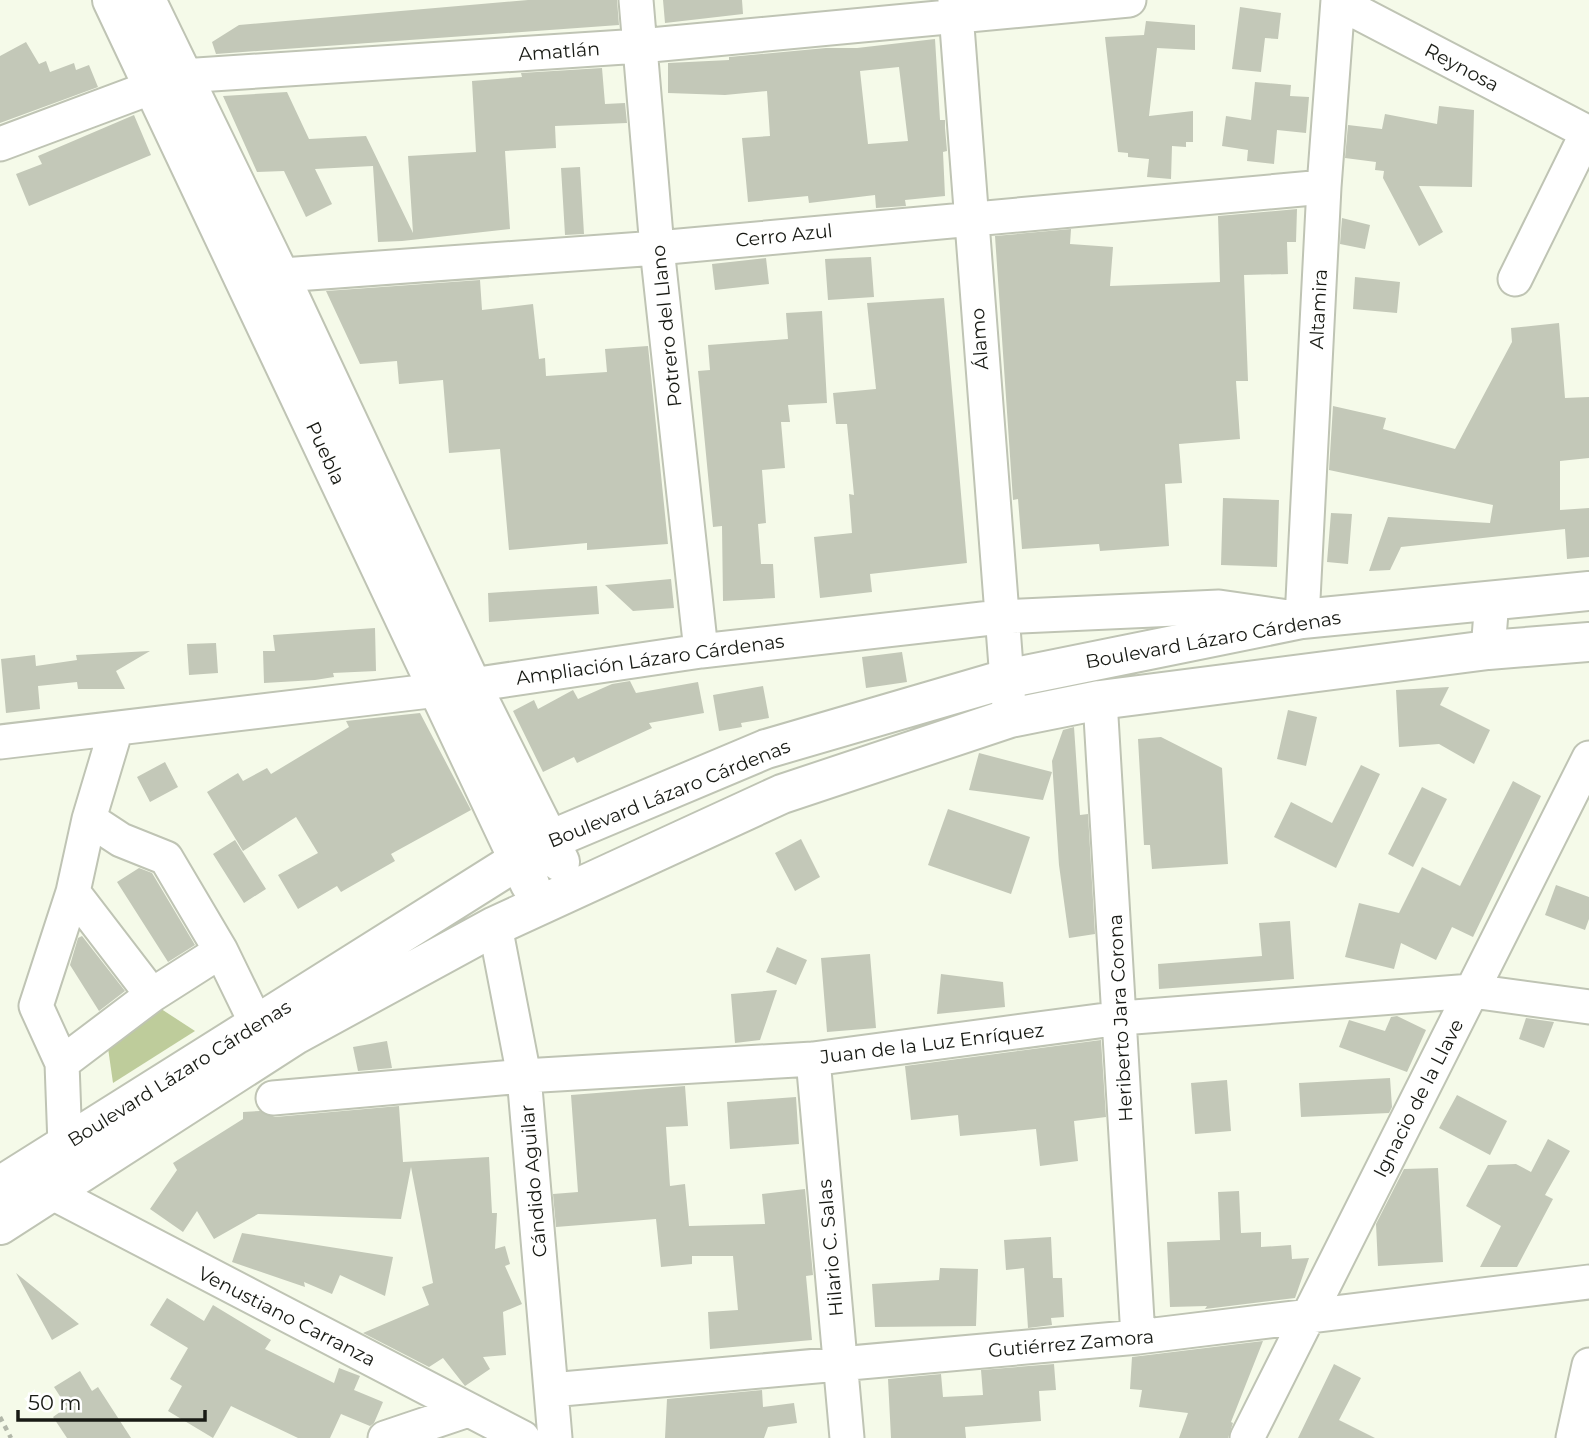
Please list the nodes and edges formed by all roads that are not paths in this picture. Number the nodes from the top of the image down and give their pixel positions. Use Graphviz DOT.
graph roads {
  1 [pos="112,0"];
  2 [pos="146,0"];
  3 [pos="636,0"];
  4 [pos="1129,0"];
  5 [pos="1338,1"];
  6 [pos="955,7"];
  7 [pos="640,46"];
  8 [pos="169,82"];
  9 [pos="1588,133"];
  10 [pos="0,144"];
  11 [pos="1324,187"];
  12 [pos="969,217"];
  13 [pos="657,248"];
  14 [pos="262,276"];
  15 [pos="1514,279"];
  16 [pos="1589,591"];
  17 [pos="1492,600"];
  18 [pos="1000,617"];
  19 [pos="1302,619"];
  20 [pos="1589,642"];
  21 [pos="1488,650"];
  22 [pos="701,651"];
  23 [pos="1006,678"];
  24 [pos="454,687"];
  25 [pos="1100,699"];
  26 [pos="1010,718"];
  27 [pos="116,729"];
  28 [pos="0,742"];
  29 [pos="1589,758"];
  30 [pos="89,819"];
  31 [pos="535,850"];
  32 [pos="73,892"];
  33 [pos="556,897"];
  34 [pos="495,926"];
  35 [pos="221,951"];
  36 [pos="1472,991"];
  37 [pos="152,995"];
  38 [pos="1589,1007"];
  39 [pos="1121,1018"];
  40 [pos="265,1037"];
  41 [pos="813,1059"];
  42 [pos="62,1063"];
  43 [pos="524,1076"];
  44 [pos="273,1098"];
  45 [pos="65,1170"];
  46 [pos="0,1186"];
  47 [pos="0,1224"];
  48 [pos="1589,1282"];
  49 [pos="1308,1316"];
  50 [pos="1138,1337"];
  51 [pos="840,1364"];
  52 [pos="1589,1365"];
  53 [pos="551,1390"];
  54 [pos="468,1410"];
  55 [pos="385,1438"];
  56 [pos="523,1438"];
  57 [pos="555,1438"];
  58 [pos="847,1438"];
  59 [pos="1247,1438"];
  60 [pos="1573,1438"];
  1 -- 8 [label="main road, Puebla"];
  2 -- 8 [label="main road, Puebla"];
  3 -- 7 [label="street, Potrero del Llano"];
  4 -- 6 [label="street, Amatlán"];
  5 -- 9 [label="street, Reynosa"];
  5 -- 11 [label="street, Altamira"];
  6 -- 7 [label="street, Amatlán"];
  6 -- 12 [label="street, Álamo"];
  7 -- 8 [label="street, Amatlán"];
  7 -- 13 [label="street, Potrero del Llano"];
  8 -- 10 [label="street, Amatlán"];
  8 -- 14 [label="main road, Puebla"];
  9 -- 15 [label="street, Reynosa"];
  11 -- 12 [label="street, Cerro Azul"];
  11 -- 19 [label="street, Altamira"];
  12 -- 13 [label="street, Cerro Azul"];
  12 -- 18 [label="street, Álamo"];
  13 -- 14 [label="street, Cerro Azul"];
  13 -- 22 [label="street, Potrero del Llano"];
  14 -- 24 [label="main road, Puebla"];
  16 -- 17 [label="main road, Boulevard Lázaro Cárdenas"];
  17 -- 19 [label="main road, Boulevard Lázaro Cárdenas"];
  17 -- 21 [label="street"];
  18 -- 19 [label="street, Ampliación Lázaro Cárdenas"];
  18 -- 22 [label="street, Ampliación Lázaro Cárdenas"];
  18 -- 23 [label="street, Álamo"];
  19 -- 23 [label="main road, Boulevard Lázaro Cárdenas"];
  20 -- 21 [label="main road, Boulevard Lázaro Cárdenas"];
  21 -- 25 [label="main road, Boulevard Lázaro Cárdenas"];
  22 -- 24 [label="street, Ampliación Lázaro Cárdenas"];
  23 -- 26 [label="street, Álamo"];
  23 -- 31 [label="main road, Boulevard Lázaro Cárdenas"];
  24 -- 27 [label="street, Ampliación Lázaro Cárdenas"];
  24 -- 31 [label="main road, Puebla"];
  25 -- 26 [label="main road, Boulevard Lázaro Cárdenas"];
  25 -- 39 [label="street, Heriberto Jara Corona"];
  26 -- 33 [label="main road, Boulevard Lázaro Cárdenas"];
  27 -- 28 [label="street, Ampliación Lázaro Cárdenas"];
  27 -- 30 [label="street"];
  29 -- 36 [label="street, Ignacio de la Llave"];
  30 -- 32 [label="street"];
  30 -- 35 [label="street"];
  31 -- 33 [label="main road, Puebla"];
  31 -- 40 [label="main road, Boulevard Lázaro Cárdenas"];
  32 -- 37 [label="street"];
  32 -- 42 [label="street"];
  33 -- 34 [label="main road, Boulevard Lázaro Cárdenas"];
  34 -- 40 [label="main road, Boulevard Lázaro Cárdenas"];
  34 -- 43 [label="street, Cándido Aguilar"];
  35 -- 37 [label="street"];
  35 -- 40 [label="street"];
  36 -- 38 [label="street, Juan de la Luz Enríquez"];
  36 -- 39 [label="street, Juan de la Luz Enríquez"];
  36 -- 49 [label="street, Ignacio de la Llave"];
  37 -- 42 [label="street"];
  39 -- 41 [label="street, Juan de la Luz Enríquez"];
  39 -- 50 [label="street, Heriberto Jara Corona"];
  40 -- 45 [label="main road, Boulevard Lázaro Cárdenas"];
  41 -- 43 [label="street, Juan de la Luz Enríquez"];
  41 -- 51 [label="street, Hilario C. Salas"];
  42 -- 45 [label="street"];
  43 -- 44 [label="street, Juan de la Luz Enríquez"];
  43 -- 53 [label="street, Cándido Aguilar"];
  45 -- 46 [label="main road, Boulevard Lázaro Cárdenas"];
  45 -- 47 [label="main road, Boulevard Lázaro Cárdenas"];
  45 -- 54 [label="street, Venustiano Carranza"];
  48 -- 49 [label="street, Gutiérrez Zamora"];
  49 -- 50 [label="street, Gutiérrez Zamora"];
  49 -- 59 [label="street, Ignacio de la Llave"];
  50 -- 51 [label="street, Gutiérrez Zamora"];
  51 -- 53 [label="street, Gutiérrez Zamora"];
  51 -- 58 [label="street, Hilario C. Salas"];
  52 -- 60 [label="street"];
  53 -- 57 [label="street, Cándido Aguilar"];
  54 -- 55 [label="street"];
  54 -- 56 [label="street, Venustiano Carranza"];
}
